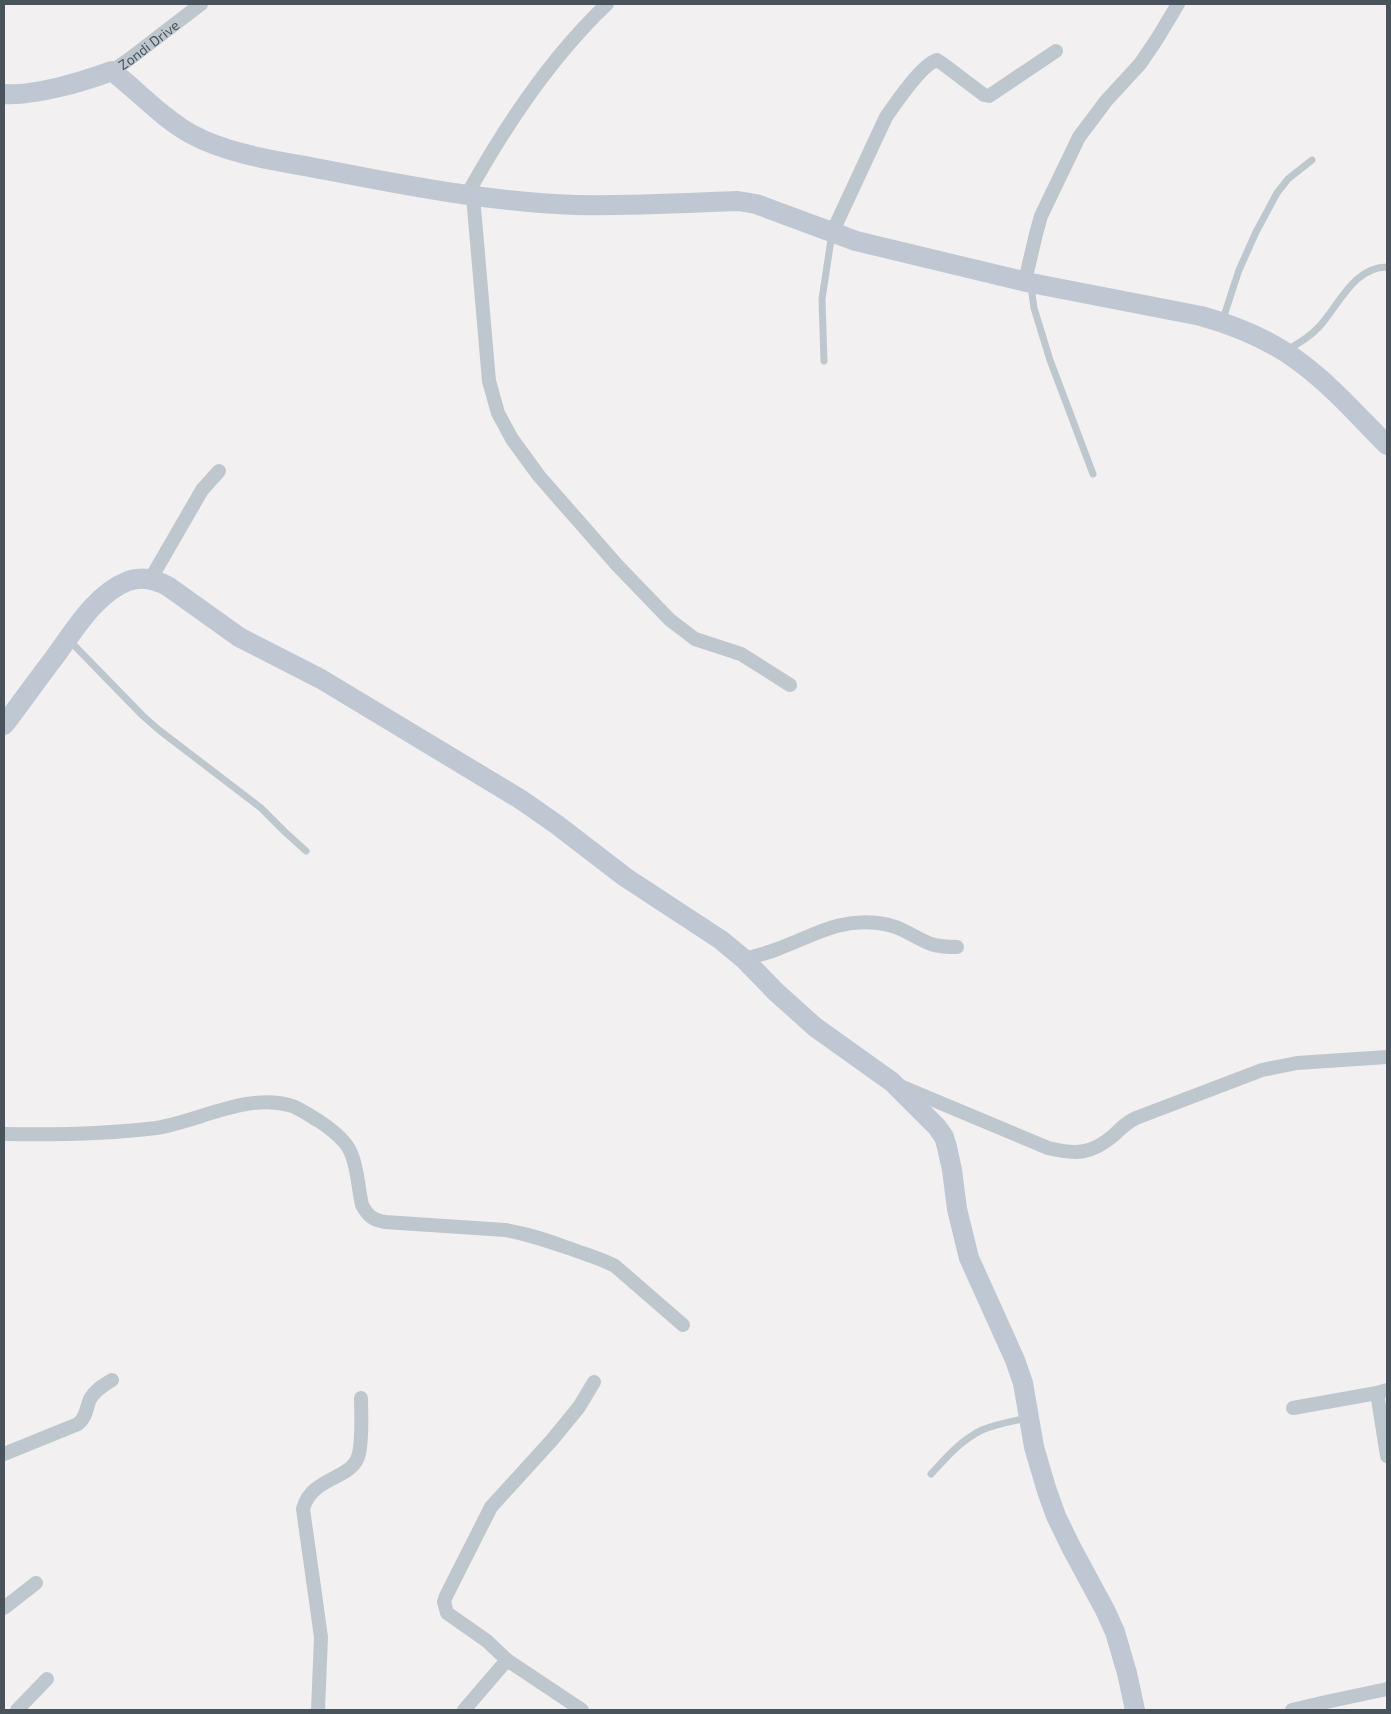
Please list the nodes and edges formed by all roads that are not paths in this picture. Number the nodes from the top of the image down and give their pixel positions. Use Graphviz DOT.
graph roads {
  1 [pos="201,4"];
  2 [pos="607,4"];
  3 [pos="1178,4"];
  4 [pos="1056,51"];
  5 [pos="112,71"];
  6 [pos="4,94"];
  7 [pos="1312,160"];
  8 [pos="470,195"];
  9 [pos="832,232"];
  10 [pos="1387,267"];
  11 [pos="1028,282"];
  12 [pos="1222,322"];
  13 [pos="1285,352"];
  14 [pos="824,361"];
  15 [pos="1387,445"];
  16 [pos="219,471"];
  17 [pos="1093,474"];
  18 [pos="150,580"];
  19 [pos="68,639"];
  20 [pos="790,685"];
  21 [pos="4,726"];
  22 [pos="306,851"];
  23 [pos="958,947"];
  24 [pos="744,959"];
  25 [pos="1387,1057"];
  26 [pos="892,1082"];
  27 [pos="4,1134"];
  28 [pos="683,1325"];
  29 [pos="112,1380"];
  30 [pos="594,1382"];
  31 [pos="1382,1391"];
  32 [pos="361,1398"];
  33 [pos="1293,1408"];
  34 [pos="1029,1418"];
  35 [pos="4,1454"];
  36 [pos="1387,1456"];
  37 [pos="931,1474"];
  38 [pos="36,1583"];
  39 [pos="4,1608"];
  40 [pos="507,1660"];
  41 [pos="47,1680"];
  42 [pos="1387,1690"];
  43 [pos="17,1710"];
  44 [pos="318,1710"];
  45 [pos="464,1710"];
  46 [pos="582,1710"];
  47 [pos="1135,1710"];
  48 [pos="1292,1710"];
  1 -- 5 [label="street, Zondi Drive"];
  2 -- 8 [label="street"];
  3 -- 11 [label="street"];
  4 -- 9 [label="street"];
  5 -- 6 [label="street, Zondi Drive"];
  5 -- 8 [label="street"];
  7 -- 12 [label="lane"];
  8 -- 9 [label="street"];
  8 -- 20 [label="street"];
  9 -- 11 [label="street"];
  9 -- 14 [label="lane"];
  10 -- 13 [label="lane"];
  11 -- 12 [label="street"];
  11 -- 17 [label="lane"];
  12 -- 13 [label="street"];
  13 -- 15 [label="street"];
  16 -- 18 [label="street"];
  18 -- 19 [label="street"];
  18 -- 24 [label="street"];
  19 -- 21 [label="street"];
  19 -- 22 [label="lane"];
  23 -- 24 [label="street"];
  24 -- 26 [label="street"];
  25 -- 26 [label="street"];
  26 -- 34 [label="street"];
  27 -- 28 [label="street"];
  29 -- 35 [label="street"];
  30 -- 40 [label="street"];
  31 -- 33 [label="street"];
  31 -- 36 [label="street"];
  32 -- 44 [label="street"];
  34 -- 37 [label="lane"];
  34 -- 47 [label="street"];
  38 -- 39 [label="street"];
  40 -- 45 [label="street"];
  40 -- 46 [label="street"];
  41 -- 43 [label="street"];
  42 -- 48 [label="street"];
}
